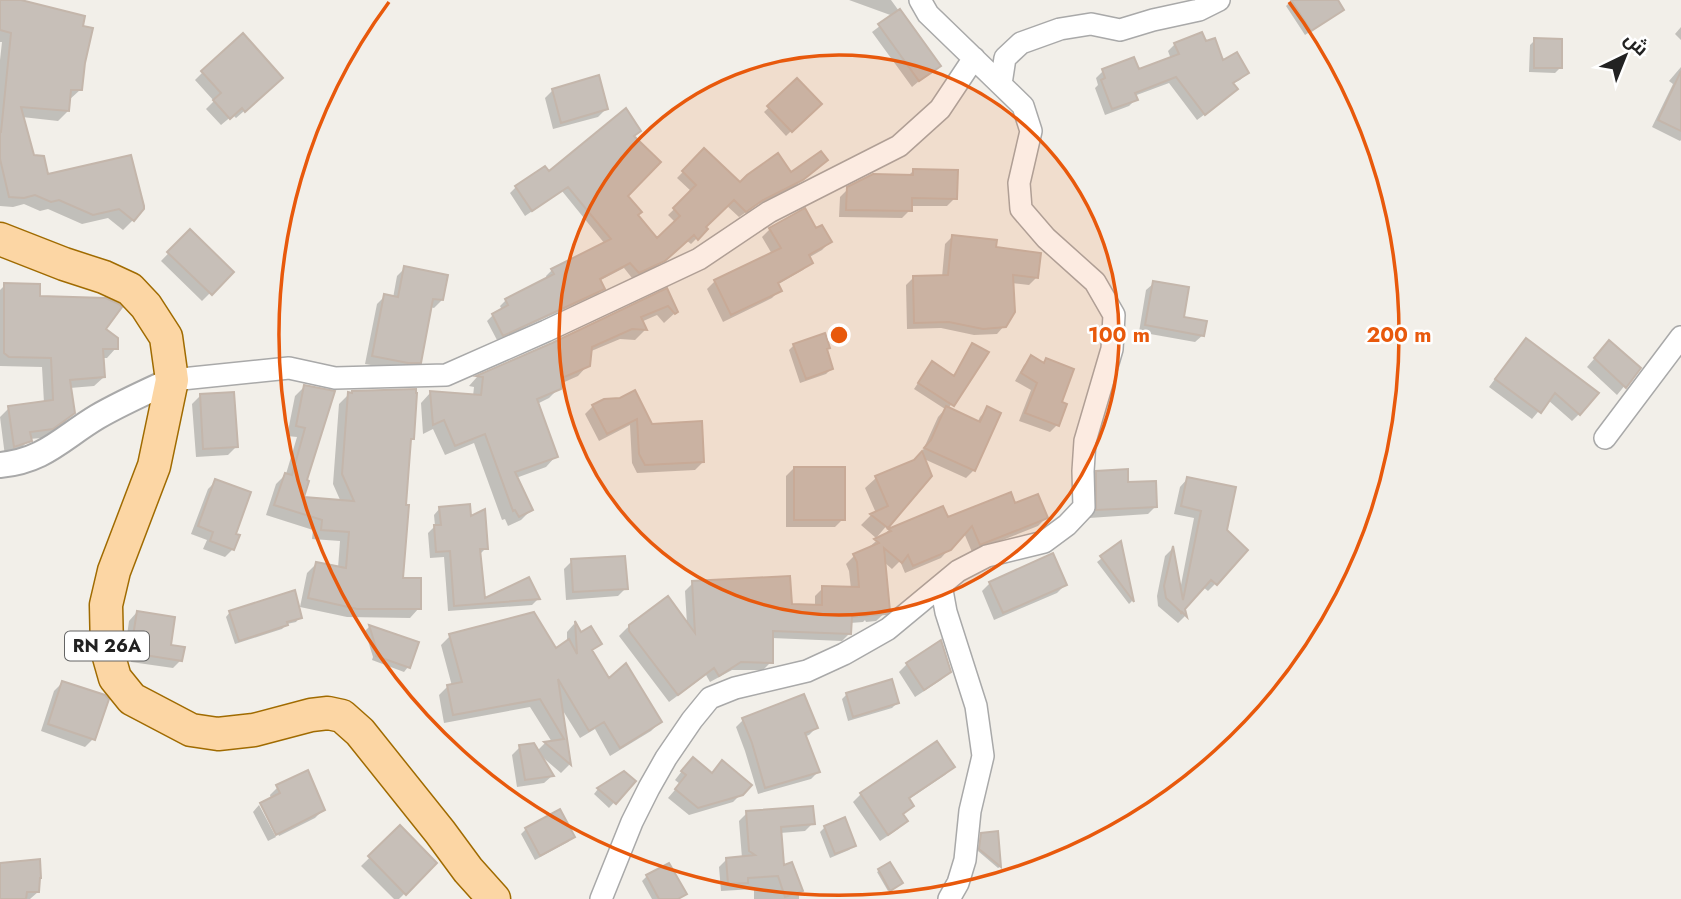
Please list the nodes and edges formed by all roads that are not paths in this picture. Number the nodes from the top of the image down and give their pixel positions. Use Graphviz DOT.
graph roads {
  1 [pos="920,0"];
  2 [pos="1219,0"];
  3 [pos="974,58"];
  4 [pos="1002,84"];
  5 [pos="0,239"];
  6 [pos="1681,337"];
  7 [pos="172,380"];
  8 [pos="1605,438"];
  9 [pos="0,465"];
  10 [pos="941,585"];
  11 [pos="494,899"];
  12 [pos="601,899"];
  13 [pos="949,899"];
  1 -- 3 [label="street"];
  2 -- 4 [label="street"];
  3 -- 4 [label="street"];
  3 -- 7 [label="street"];
  4 -- 10 [label="street"];
  5 -- 7 [label="main road, RN 26A"];
  6 -- 8 [label="street"];
  7 -- 9 [label="street"];
  7 -- 11 [label="main road, RN 26A"];
  10 -- 12 [label="street"];
  10 -- 13 [label="street"];
}
